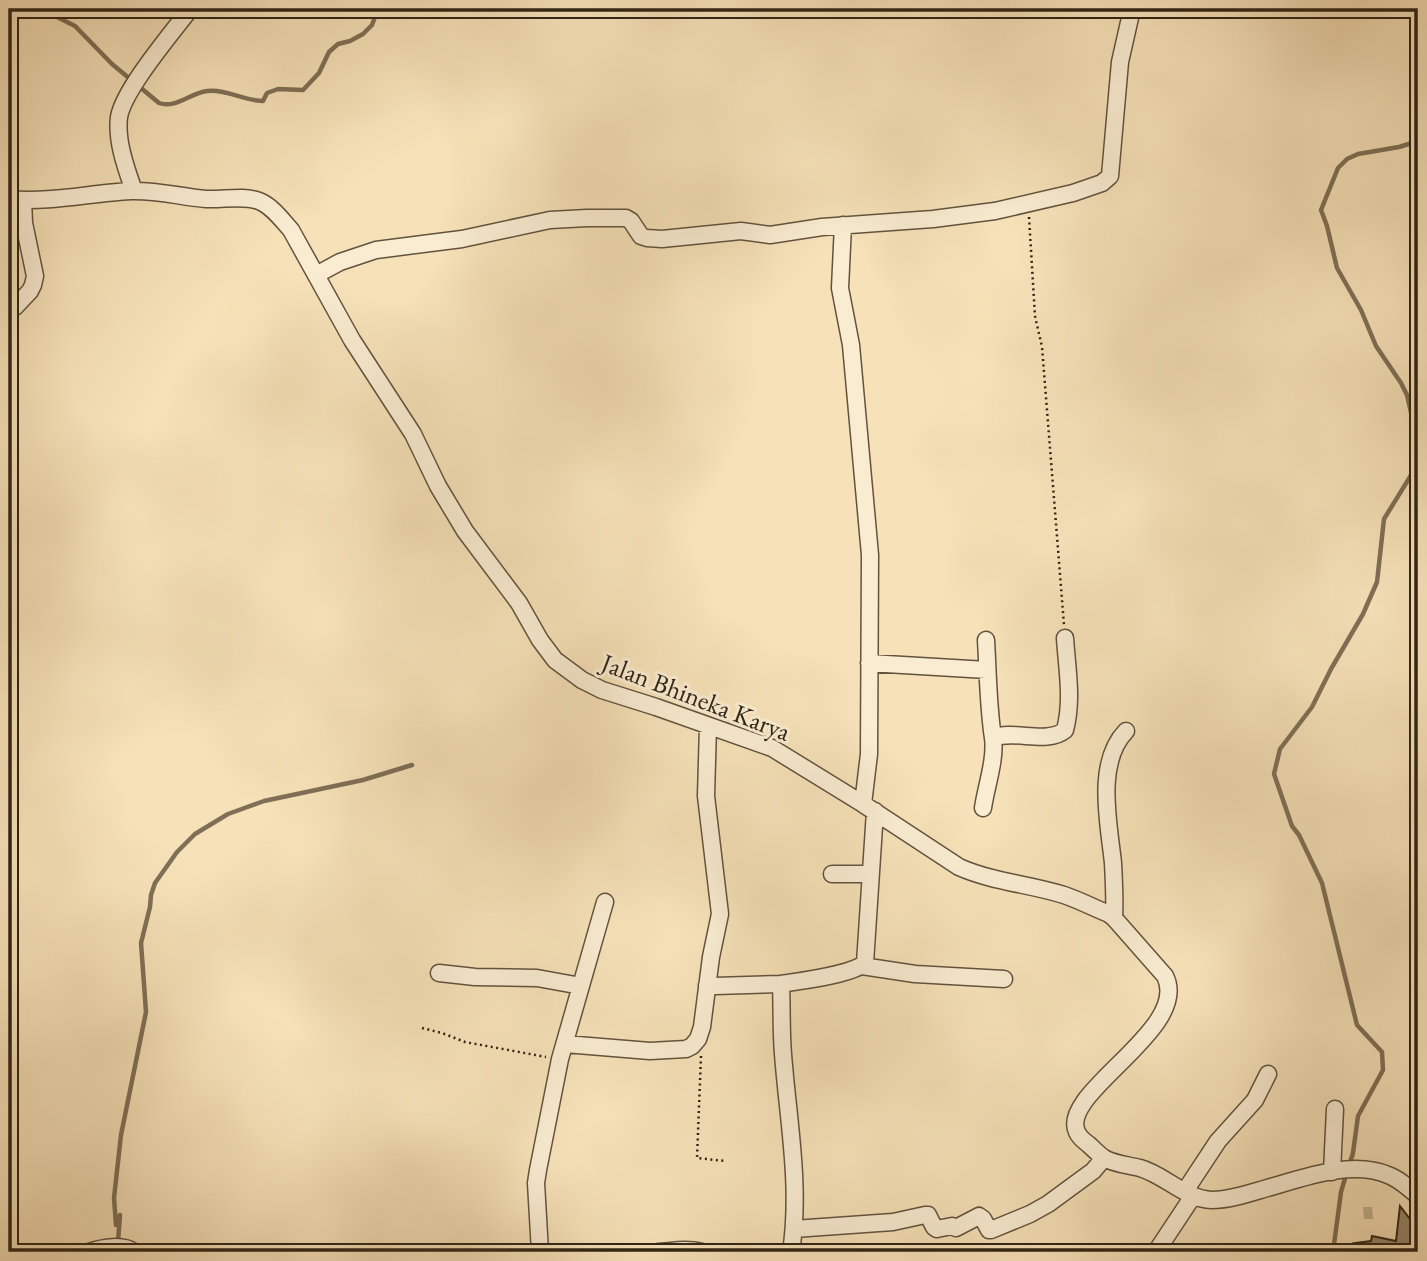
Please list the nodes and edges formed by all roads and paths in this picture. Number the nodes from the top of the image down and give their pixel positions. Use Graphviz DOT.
graph roads {
  1 [pos="190,9"];
  2 [pos="1132,9"];
  3 [pos="134,191"];
  4 [pos="16,200"];
  5 [pos="1029,203"];
  6 [pos="843,225"];
  7 [pos="316,275"];
  8 [pos="15,307"];
  9 [pos="1065,638"];
  10 [pos="986,640"];
  11 [pos="869,663"];
  12 [pos="987,670"];
  13 [pos="708,726"];
  14 [pos="1126,732"];
  15 [pos="993,738"];
  16 [pos="869,808"];
  17 [pos="983,808"];
  18 [pos="832,874"];
  19 [pos="870,874"];
  20 [pos="605,902"];
  21 [pos="1114,918"];
  22 [pos="862,966"];
  23 [pos="439,973"];
  24 [pos="1004,979"];
  25 [pos="781,984"];
  26 [pos="707,985"];
  27 [pos="581,986"];
  28 [pos="422,1028"];
  29 [pos="698,1039"];
  30 [pos="563,1051"];
  31 [pos="1268,1074"];
  32 [pos="1335,1109"];
  33 [pos="1104,1158"];
  34 [pos="725,1161"];
  35 [pos="1335,1171"];
  36 [pos="1189,1194"];
  37 [pos="1418,1196"];
  38 [pos="794,1229"];
  39 [pos="129,1250"];
  40 [pos="93,1251"];
  41 [pos="540,1252"];
  42 [pos="658,1252"];
  43 [pos="702,1252"];
  44 [pos="791,1252"];
  45 [pos="1156,1252"];
  1 -- 3 [label="street"];
  2 -- 5 [label="street"];
  3 -- 4 [label="street, Jalan Bhineka Karya"];
  3 -- 7 [label="street, Jalan Bhineka Karya"];
  4 -- 8 [label="street"];
  5 -- 6 [label="street"];
  5 -- 9 [label="path"];
  6 -- 7 [label="street"];
  6 -- 11 [label="street"];
  7 -- 13 [label="street, Jalan Bhineka Karya"];
  9 -- 15 [label="street"];
  10 -- 12 [label="street"];
  11 -- 12 [label="street"];
  11 -- 16 [label="street"];
  12 -- 15 [label="street"];
  13 -- 16 [label="street, Jalan Bhineka Karya"];
  13 -- 26 [label="street"];
  14 -- 21 [label="street"];
  15 -- 17 [label="street"];
  16 -- 19 [label="street"];
  16 -- 21 [label="street, Jalan Bhineka Karya"];
  18 -- 19 [label="street"];
  19 -- 22 [label="street"];
  20 -- 27 [label="street"];
  21 -- 33 [label="street, Jalan Bhineka Karya"];
  22 -- 24 [label="street"];
  22 -- 25 [label="street"];
  23 -- 27 [label="street"];
  25 -- 26 [label="street"];
  25 -- 38 [label="street"];
  26 -- 29 [label="street"];
  27 -- 30 [label="street"];
  28 -- 30 [label="path"];
  29 -- 30 [label="street"];
  29 -- 34 [label="path"];
  30 -- 41 [label="street"];
  31 -- 36 [label="street"];
  32 -- 35 [label="street"];
  33 -- 36 [label="street, Jalan Bhineka Karya"];
  33 -- 38 [label="street"];
  35 -- 36 [label="street, Jalan Bhineka Karya"];
  35 -- 37 [label="street, Jalan Bhineka Karya"];
  36 -- 45 [label="street"];
  38 -- 44 [label="street"];
  39 -- 40 [label="street"];
  42 -- 43 [label="street"];
}
